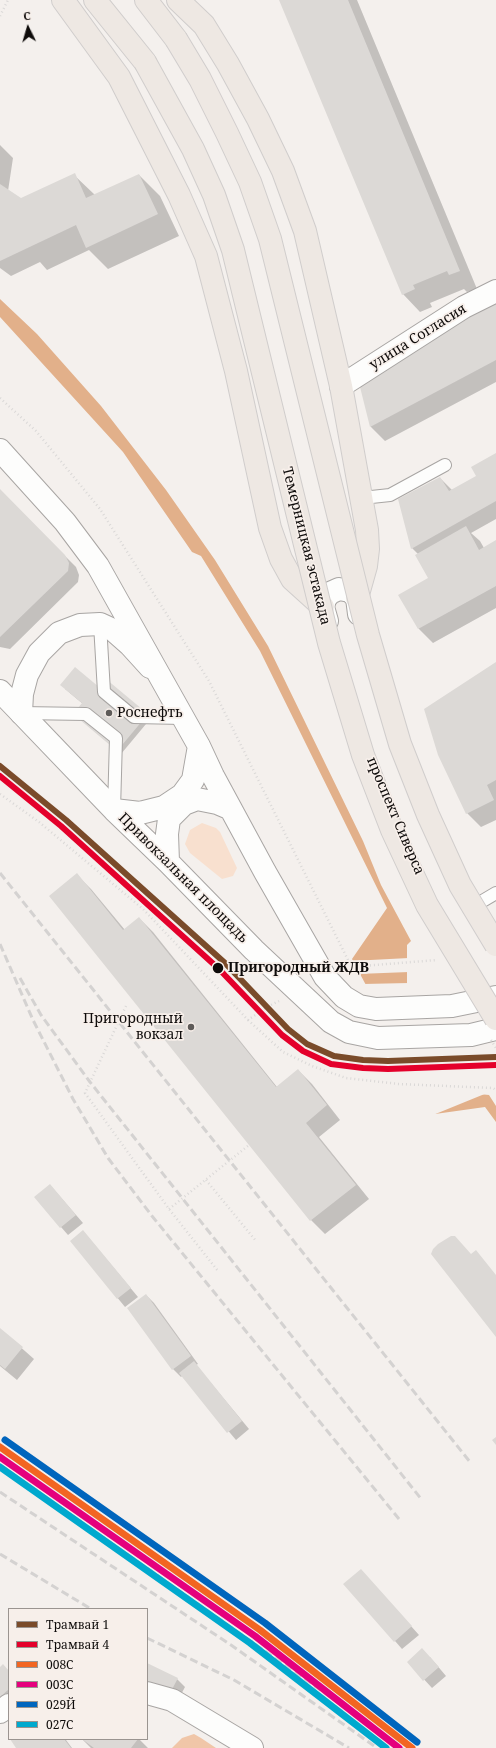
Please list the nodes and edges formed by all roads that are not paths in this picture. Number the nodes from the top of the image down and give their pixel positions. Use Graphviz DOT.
graph roads {
  1 [pos="63,0"];
  2 [pos="95,0"];
  3 [pos="146,0"];
  4 [pos="178,0"];
  5 [pos="496,291"];
  6 [pos="341,386"];
  7 [pos="0,450"];
  8 [pos="445,465"];
  9 [pos="362,498"];
  10 [pos="357,598"];
  11 [pos="323,607"];
  12 [pos="100,624"];
  13 [pos="159,676"];
  14 [pos="0,692"];
  15 [pos="21,713"];
  16 [pos="183,718"];
  17 [pos="199,746"];
  18 [pos="231,809"];
  19 [pos="114,810"];
  20 [pos="168,862"];
  21 [pos="496,893"];
  22 [pos="469,909"];
  23 [pos="496,945"];
  24 [pos="496,955"];
  25 [pos="493,1003"];
  26 [pos="496,1019"];
  27 [pos="496,1029"];
  28 [pos="148,1693"];
  29 [pos="8,1706"];
  30 [pos="0,1712"];
  31 [pos="252,1748"];
  1 -- 11 [label="main road"];
  2 -- 26 [label="main road, Темерницкая эстакада, bridge"];
  3 -- 23 [label="main road, bridge"];
  4 -- 6 [label="main road"];
  5 -- 6 [label="main road, улица Согласия"];
  6 -- 9 [label="main road"];
  7 -- 13 [label="main road"];
  8 -- 9 [label="lane"];
  9 -- 10 [label="main road"];
  10 -- 11 [label="main road"];
  10 -- 22 [label="main road, проспект Сиверса"];
  11 -- 25 [label="main road, проспект Сиверса"];
  12 -- 13 [label="main road"];
  12 -- 15 [label="main road"];
  12 -- 16 [label="lane"];
  13 -- 16 [label="main road"];
  14 -- 15 [label="main road, Привокзальная площадь"];
  15 -- 19 [label="main road, Привокзальная площадь"];
  15 -- 19 [label="lane"];
  16 -- 17 [label="main road"];
  17 -- 18 [label="main road"];
  17 -- 19 [label="main road"];
  18 -- 20 [label="main road"];
  18 -- 25 [label="main road"];
  19 -- 20 [label="main road, Привокзальная площадь"];
  20 -- 27 [label="main road, Привокзальная площадь"];
  21 -- 22 [label="lane"];
  22 -- 24 [label="main road, проспект Сиверса"];
  28 -- 31 [label="main road"];
  29 -- 30 [label="main road"];
}
